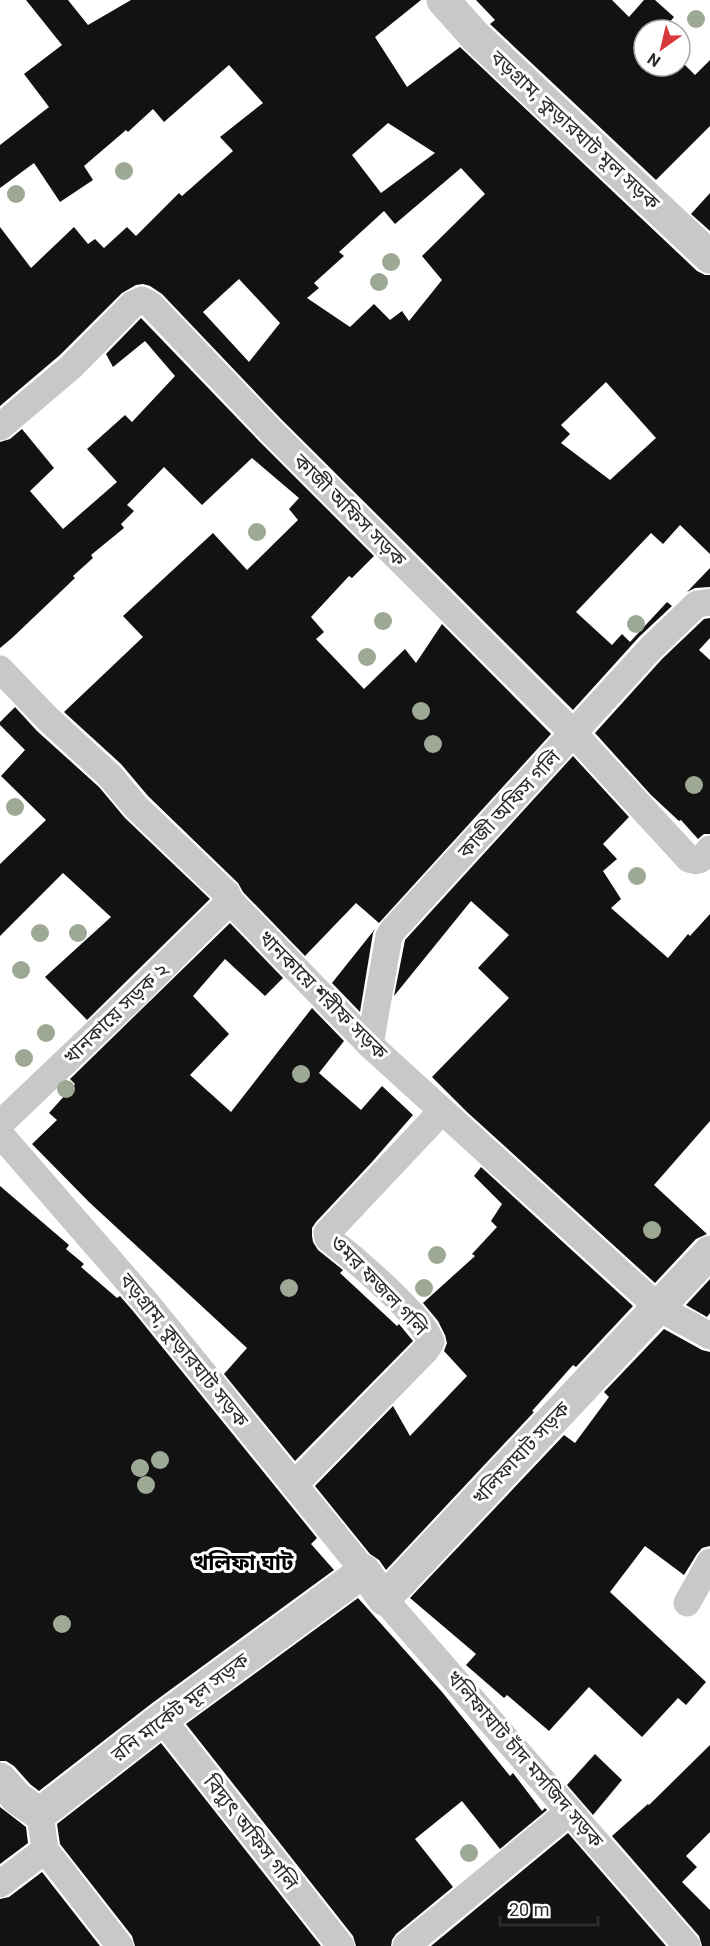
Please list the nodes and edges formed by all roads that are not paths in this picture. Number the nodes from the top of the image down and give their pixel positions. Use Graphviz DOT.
graph roads {
  1 [pos="443,0"];
  2 [pos="710,258"];
  3 [pos="0,427"];
  4 [pos="710,602"];
  5 [pos="0,669"];
  6 [pos="574,734"];
  7 [pos="699,854"];
  8 [pos="230,901"];
  9 [pos="370,1045"];
  10 [pos="442,1111"];
  11 [pos="0,1124"];
  12 [pos="0,1134"];
  13 [pos="710,1252"];
  14 [pos="659,1308"];
  15 [pos="710,1336"];
  16 [pos="294,1485"];
  17 [pos="710,1562"];
  18 [pos="364,1571"];
  19 [pos="384,1599"];
  20 [pos="687,1603"];
  21 [pos="162,1719"];
  22 [pos="0,1779"];
  23 [pos="570,1810"];
  24 [pos="40,1814"];
  25 [pos="45,1850"];
  26 [pos="0,1884"];
  27 [pos="120,1946"];
  28 [pos="340,1946"];
  29 [pos="406,1946"];
  30 [pos="687,1946"];
  1 -- 2 [label="street, বড়গ্রাম, কুড়ারঘাট মূল সড়ক"];
  3 -- 6 [label="street, কাজী অফিস সড়ক"];
  4 -- 6 [label="street, কাজী অফিস গলি"];
  5 -- 8 [label="street, খানকায়ে শরীফ সড়ক"];
  6 -- 7 [label="street, কাজী অফিস সড়ক"];
  6 -- 9 [label="street, কাজী অফিস গলি"];
  8 -- 9 [label="street, খানকায়ে শরীফ সড়ক"];
  8 -- 11 [label="street, খানকায়ে সড়ক ২"];
  9 -- 10 [label="street, খানকায়ে শরীফ সড়ক"];
  10 -- 14 [label="street, খানকায়ে শরীফ সড়ক"];
  10 -- 16 [label="street, ওমর ফজল গলি"];
  12 -- 16 [label="street, বড়গ্রাম, কুড়ারঘাট সড়ক"];
  13 -- 14 [label="street"];
  14 -- 15 [label="street, খানকায়ে শরীফ সড়ক"];
  14 -- 19 [label="street, খলিফাঘাট সড়ক"];
  16 -- 18 [label="street, বড়গ্রাম, কুড়ারঘাট সড়ক"];
  17 -- 20 [label="street"];
  18 -- 19 [label="street, খলিফাঘাট চাঁদ মসজিদ সড়ক"];
  18 -- 21 [label="street, রনি মার্কেট মূল সড়ক"];
  19 -- 23 [label="street, খলিফাঘাট চাঁদ মসজিদ সড়ক"];
  21 -- 24 [label="street, রনি মার্কেট মূল সড়ক"];
  21 -- 28 [label="street, বিদ্যুৎ অফিস গলি"];
  22 -- 24 [label="street"];
  23 -- 29 [label="street"];
  23 -- 30 [label="street, খলিফাঘাট চাঁদ মসজিদ সড়ক"];
  24 -- 25 [label="street"];
  25 -- 26 [label="street"];
  25 -- 27 [label="street"];
}
